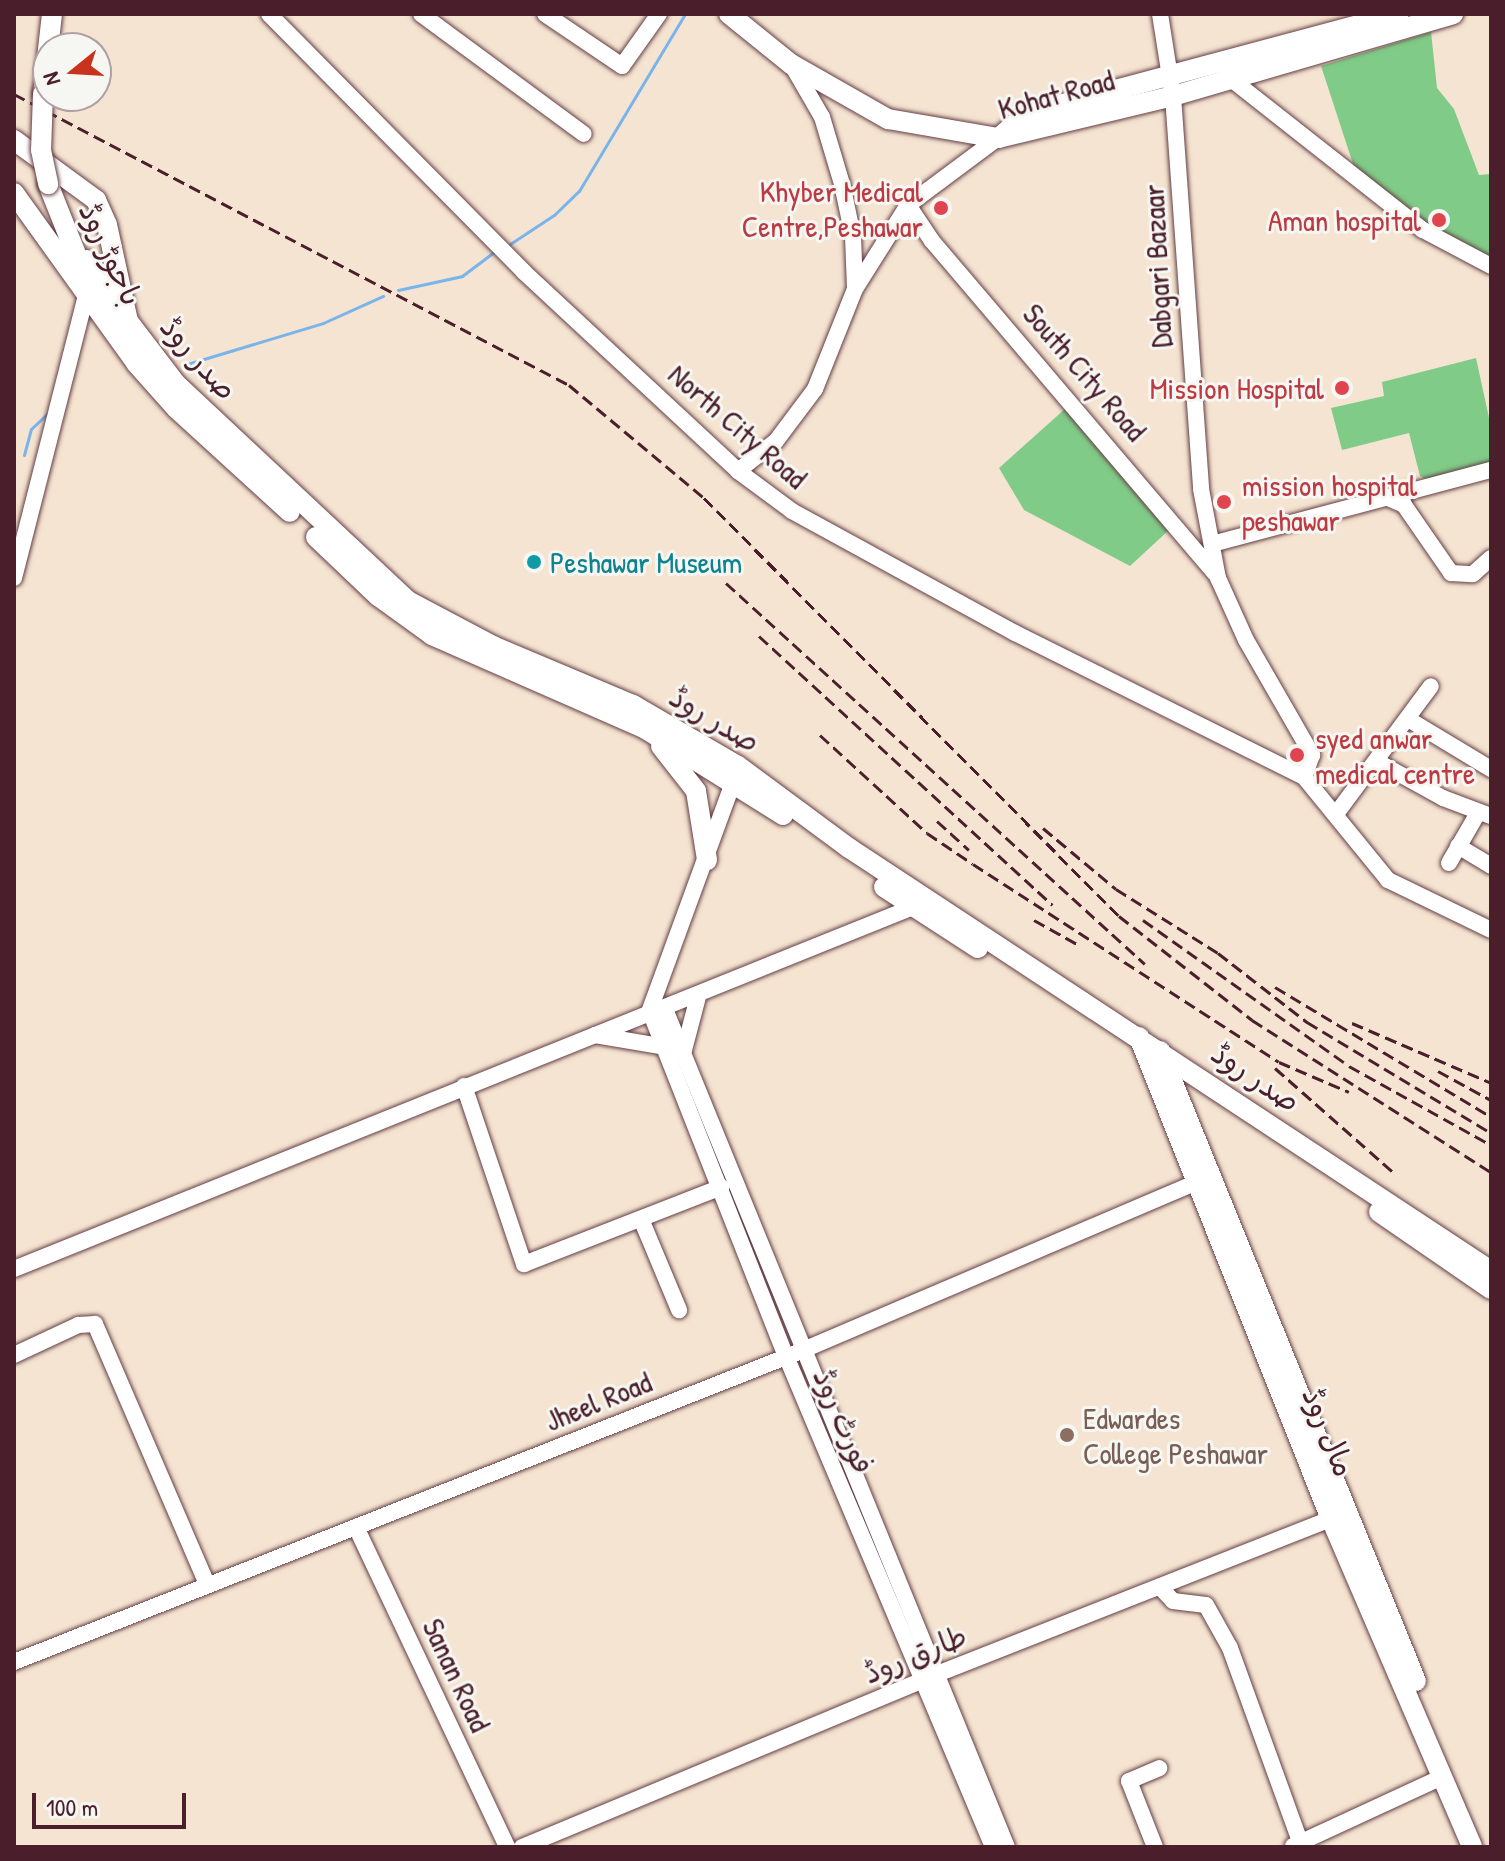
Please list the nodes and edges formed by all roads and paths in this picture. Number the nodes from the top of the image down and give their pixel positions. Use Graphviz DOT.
graph roads {
  1 [pos="52,14"];
  2 [pos="269,14"];
  3 [pos="421,14"];
  4 [pos="545,14"];
  5 [pos="659,14"];
  6 [pos="729,14"];
  7 [pos="1160,14"];
  8 [pos="1399,14"];
  9 [pos="1453,14"];
  10 [pos="791,64"];
  11 [pos="1231,79"];
  12 [pos="1171,88"];
  13 [pos="584,134"];
  14 [pos="998,138"];
  15 [pos="14,140"];
  16 [pos="48,185"];
  17 [pos="14,193"];
  18 [pos="908,205"];
  19 [pos="1491,266"];
  20 [pos="855,289"];
  21 [pos="86,296"];
  22 [pos="132,326"];
  23 [pos="122,346"];
  24 [pos="1491,470"];
  25 [pos="738,471"];
  26 [pos="1381,496"];
  27 [pos="1212,544"];
  28 [pos="1491,558"];
  29 [pos="14,578"];
  30 [pos="1218,578"];
  31 [pos="1431,686"];
  32 [pos="1408,719"];
  33 [pos="644,728"];
  34 [pos="1378,762"];
  35 [pos="1491,769"];
  36 [pos="1304,777"];
  37 [pos="733,783"];
  38 [pos="1336,814"];
  39 [pos="1484,815"];
  40 [pos="1458,846"];
  41 [pos="707,860"];
  42 [pos="1449,863"];
  43 [pos="1491,866"];
  44 [pos="913,907"];
  45 [pos="1491,930"];
  46 [pos="698,997"];
  47 [pos="655,1013"];
  48 [pos="592,1035"];
  49 [pos="1139,1036"];
  50 [pos="665,1047"];
  51 [pos="1154,1053"];
  52 [pos="683,1056"];
  53 [pos="1170,1071"];
  54 [pos="464,1086"];
  55 [pos="1198,1182"];
  56 [pos="722,1187"];
  57 [pos="641,1219"];
  58 [pos="14,1269"];
  59 [pos="1491,1271"];
  60 [pos="1491,1289"];
  61 [pos="679,1310"];
  62 [pos="793,1354"];
  63 [pos="14,1355"];
  64 [pos="1339,1516"];
  65 [pos="356,1527"];
  66 [pos="207,1584"];
  67 [pos="1160,1587"];
  68 [pos="14,1662"];
  69 [pos="930,1677"];
  70 [pos="1159,1768"];
  71 [pos="1442,1777"];
  72 [pos="1298,1846"];
  73 [pos="507,1847"];
  74 [pos="522,1847"];
  75 [pos="993,1847"];
  76 [pos="1007,1847"];
  77 [pos="1155,1847"];
  78 [pos="1472,1847"];
  79 [pos="1485,1847"];
  1 -- 16 [label="main road, باجوڑ روڈ, bridge"];
  2 -- 25 [label="street, North City Road"];
  3 -- 13 [label="street"];
  4 -- 5 [label="street"];
  6 -- 10 [label="main road"];
  7 -- 12 [label="street, Dabgari Bazaar"];
  8 -- 12 [label="main road"];
  9 -- 11 [label="main road"];
  10 -- 14 [label="main road"];
  10 -- 20 [label="street"];
  11 -- 12 [label="main road"];
  11 -- 19 [label="street"];
  12 -- 14 [label="main road"];
  12 -- 27 [label="street, Dabgari Bazaar"];
  14 -- 18 [label="street, Kohat Road"];
  15 -- 22 [label="main road, صدر روڈ"];
  16 -- 22 [label="main road, باجوڑ روڈ"];
  16 -- 23 [label="main road, باجوڑ روڈ"];
  17 -- 21 [label="main road, صدر روڈ"];
  18 -- 20 [label="street, Kohat Road"];
  18 -- 30 [label="street, South City Road"];
  20 -- 25 [label="street, Kohat Road"];
  21 -- 23 [label="main road, صدر روڈ"];
  21 -- 29 [label="street"];
  22 -- 49 [label="main road, صدر روڈ"];
  23 -- 33 [label="main road, صدر روڈ"];
  24 -- 26 [label="street"];
  25 -- 36 [label="street, North City Road"];
  26 -- 27 [label="street"];
  26 -- 28 [label="street"];
  27 -- 30 [label="street, Dabgari Bazaar"];
  30 -- 36 [label="street, Dabgari Bazaar"];
  31 -- 32 [label="street"];
  32 -- 34 [label="street"];
  32 -- 35 [label="street"];
  33 -- 37 [label="main road, صدر روڈ"];
  33 -- 41 [label="main road"];
  34 -- 38 [label="street"];
  34 -- 39 [label="street"];
  36 -- 38 [label="street"];
  37 -- 41 [label="street"];
  37 -- 44 [label="main road, صدر روڈ"];
  38 -- 45 [label="street"];
  39 -- 40 [label="street"];
  40 -- 42 [label="street"];
  40 -- 43 [label="street"];
  41 -- 47 [label="street"];
  44 -- 46 [label="street"];
  44 -- 51 [label="main road, صدر روڈ"];
  46 -- 47 [label="street"];
  46 -- 52 [label="street"];
  47 -- 48 [label="street"];
  47 -- 50 [label="street, فورٹ روڈ"];
  47 -- 52 [label="street, فورٹ روڈ"];
  48 -- 50 [label="street"];
  48 -- 54 [label="street"];
  49 -- 51 [label="main road, مال روڈ"];
  50 -- 56 [label="street, فورٹ روڈ"];
  51 -- 53 [label="main road, صدر روڈ"];
  51 -- 55 [label="main road, مال روڈ"];
  51 -- 59 [label="main road, صدر روڈ"];
  52 -- 62 [label="street, فورٹ روڈ"];
  53 -- 60 [label="main road, صدر روڈ"];
  53 -- 64 [label="main road, مال روڈ"];
  54 -- 57 [label="street"];
  54 -- 58 [label="street"];
  55 -- 62 [label="street, Jheel Road"];
  55 -- 64 [label="main road, مال روڈ"];
  56 -- 57 [label="street"];
  56 -- 62 [label="street, فورٹ روڈ"];
  57 -- 61 [label="street"];
  62 -- 65 [label="street, Jheel Road"];
  62 -- 69 [label="street, فورٹ روڈ"];
  63 -- 66 [label="street"];
  64 -- 67 [label="street, طارق روڈ"];
  64 -- 71 [label="main road, مال روڈ"];
  64 -- 79 [label="main road, مال روڈ"];
  65 -- 66 [label="street, Jheel Road"];
  65 -- 73 [label="street, Sanan Road"];
  66 -- 68 [label="street, Jheel Road"];
  67 -- 69 [label="street, طارق روڈ"];
  67 -- 72 [label="street"];
  69 -- 74 [label="street, طارق روڈ"];
  69 -- 75 [label="street, فورٹ روڈ"];
  69 -- 76 [label="street, فورٹ روڈ"];
  70 -- 77 [label="street"];
  71 -- 72 [label="street"];
  71 -- 78 [label="main road, مال روڈ"];
}
